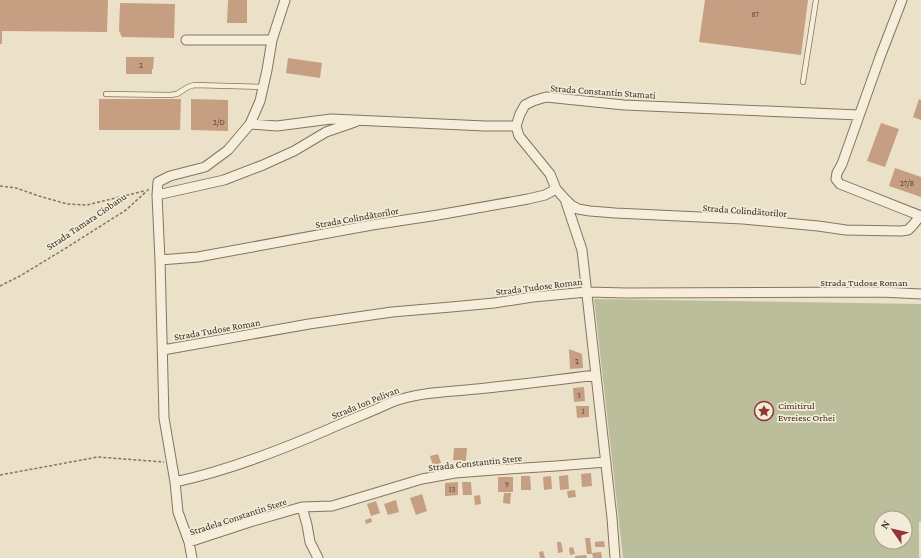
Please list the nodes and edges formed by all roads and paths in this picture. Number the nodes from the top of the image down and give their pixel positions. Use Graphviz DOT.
graph roads {
  1 [pos="285,0"];
  2 [pos="816,0"];
  3 [pos="902,0"];
  4 [pos="186,40"];
  5 [pos="272,40"];
  6 [pos="803,82"];
  7 [pos="263,87"];
  8 [pos="106,94"];
  9 [pos="859,115"];
  10 [pos="360,120"];
  11 [pos="250,124"];
  12 [pos="516,126"];
  13 [pos="158,182"];
  14 [pos="0,186"];
  15 [pos="556,189"];
  16 [pos="146,191"];
  17 [pos="157,195"];
  18 [pos="565,199"];
  19 [pos="920,216"];
  20 [pos="160,260"];
  21 [pos="0,286"];
  22 [pos="587,292"];
  23 [pos="921,294"];
  24 [pos="162,350"];
  25 [pos="596,375"];
  26 [pos="606,462"];
  27 [pos="172,463"];
  28 [pos="0,475"];
  29 [pos="175,482"];
  30 [pos="302,507"];
  31 [pos="188,542"];
  32 [pos="192,558"];
  33 [pos="318,558"];
  34 [pos="615,558"];
  1 -- 5 [label="street"];
  2 -- 6 [label="lane"];
  3 -- 9 [label="street"];
  4 -- 5 [label="street"];
  5 -- 7 [label="street"];
  7 -- 8 [label="lane"];
  7 -- 11 [label="street"];
  9 -- 12 [label="street, Strada Constantin Stamati"];
  9 -- 19 [label="street"];
  10 -- 11 [label="street"];
  10 -- 12 [label="street"];
  10 -- 17 [label="street"];
  11 -- 13 [label="street"];
  12 -- 15 [label="street"];
  13 -- 16 [label="path, Strada Tamara Ciobanu"];
  13 -- 17 [label="street"];
  14 -- 16 [label="path"];
  15 -- 18 [label="street"];
  15 -- 20 [label="street, Strada Colindătorilor"];
  16 -- 21 [label="path, Strada Tamara Ciobanu"];
  17 -- 20 [label="street"];
  18 -- 19 [label="street, Strada Colindătorilor"];
  18 -- 22 [label="street"];
  20 -- 24 [label="street"];
  22 -- 23 [label="street, Strada Tudose Roman"];
  22 -- 24 [label="street, Strada Tudose Roman"];
  22 -- 25 [label="street"];
  24 -- 27 [label="street"];
  25 -- 26 [label="street"];
  25 -- 29 [label="street, Strada Ion Pelivan"];
  26 -- 30 [label="street, Strada Constantin Stere"];
  26 -- 34 [label="street"];
  27 -- 28 [label="path"];
  27 -- 29 [label="street"];
  29 -- 31 [label="street"];
  30 -- 31 [label="street, Stradela Constantin Stere"];
  30 -- 33 [label="street, Stradela Constantin Stere"];
  31 -- 32 [label="street, Stradela Constantin Stere"];
}
